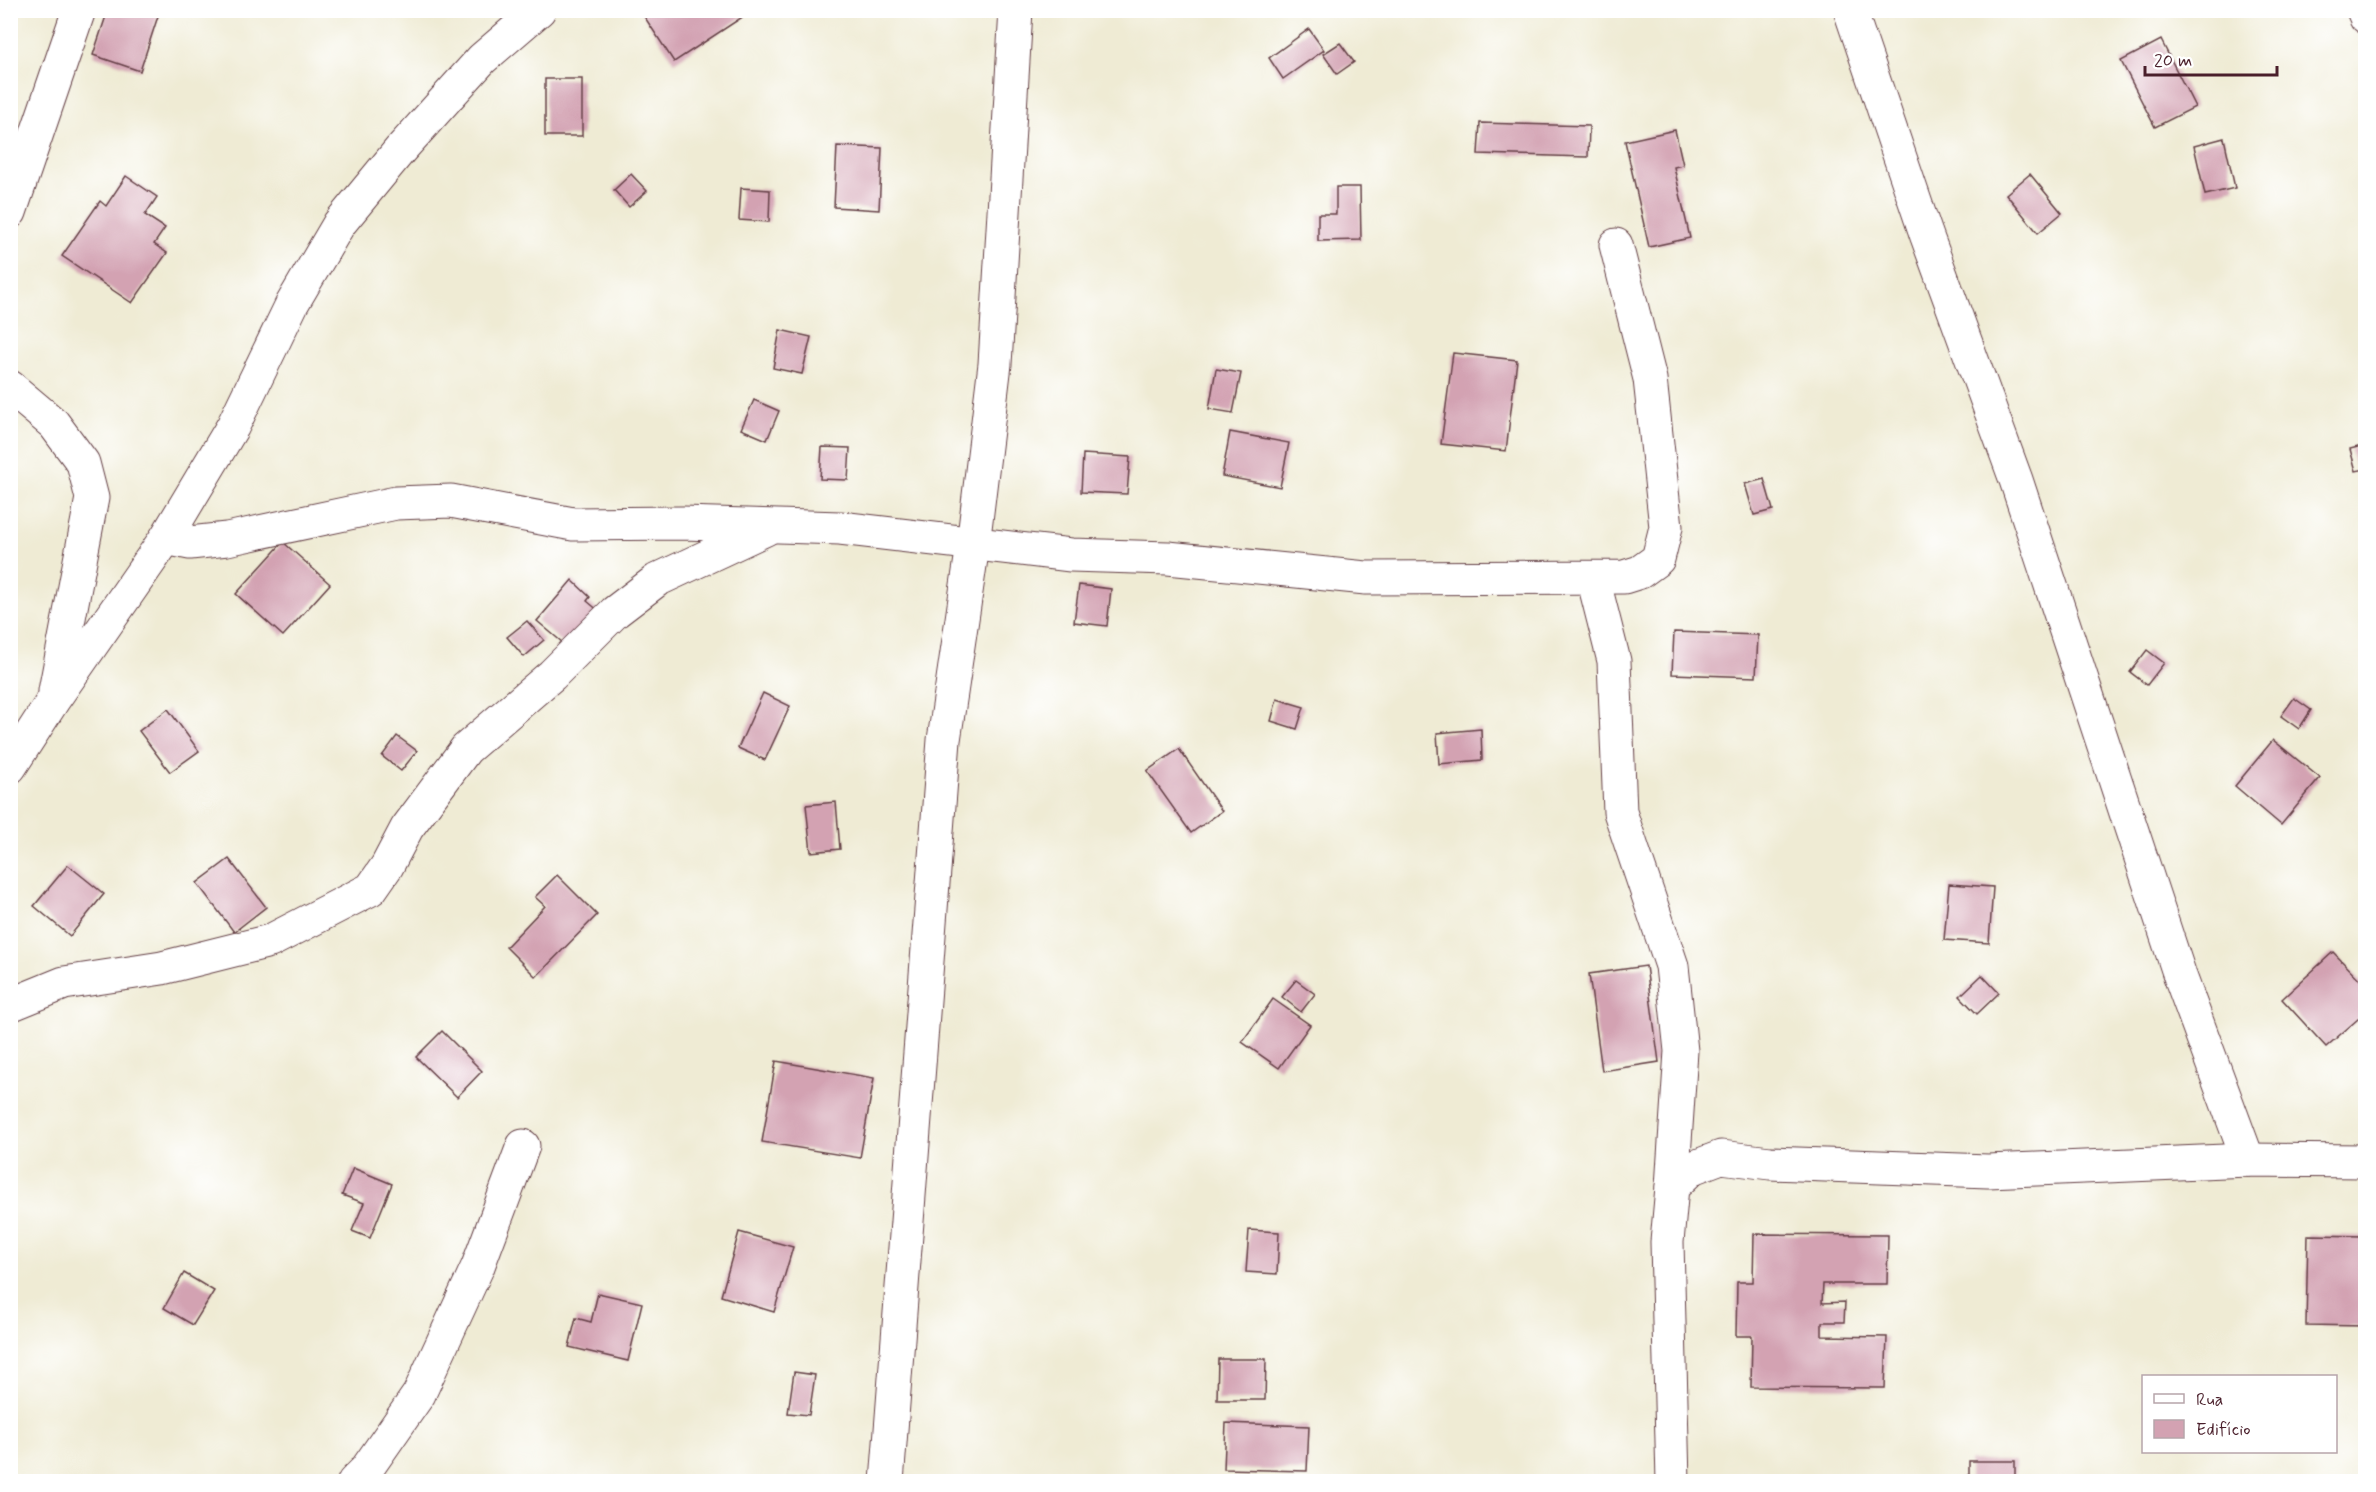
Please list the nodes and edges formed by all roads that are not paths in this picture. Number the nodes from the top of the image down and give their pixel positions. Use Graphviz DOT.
graph roads {
  1 [pos="79,10"];
  2 [pos="539,10"];
  3 [pos="1016,10"];
  4 [pos="1850,10"];
  5 [pos="2363,10"];
  6 [pos="2366,17"];
  7 [pos="10,212"];
  8 [pos="1616,245"];
  9 [pos="10,387"];
  10 [pos="771,527"];
  11 [pos="166,538"];
  12 [pos="973,545"];
  13 [pos="1593,578"];
  14 [pos="54,699"];
  15 [pos="10,767"];
  16 [pos="10,1005"];
  17 [pos="523,1146"];
  18 [pos="2248,1160"];
  19 [pos="2366,1161"];
  20 [pos="1672,1187"];
  21 [pos="354,1482"];
  22 [pos="887,1482"];
  23 [pos="1673,1482"];
  1 -- 7 [label="street"];
  2 -- 11 [label="street"];
  3 -- 12 [label="street"];
  4 -- 18 [label="street"];
  5 -- 6 [label="street"];
  8 -- 13 [label="street"];
  9 -- 14 [label="street"];
  10 -- 11 [label="street"];
  10 -- 12 [label="street"];
  10 -- 16 [label="street"];
  11 -- 14 [label="street"];
  12 -- 13 [label="street"];
  12 -- 22 [label="street"];
  13 -- 20 [label="street"];
  14 -- 15 [label="street"];
  17 -- 21 [label="street"];
  18 -- 19 [label="street"];
  18 -- 20 [label="street"];
  20 -- 23 [label="street"];
}
